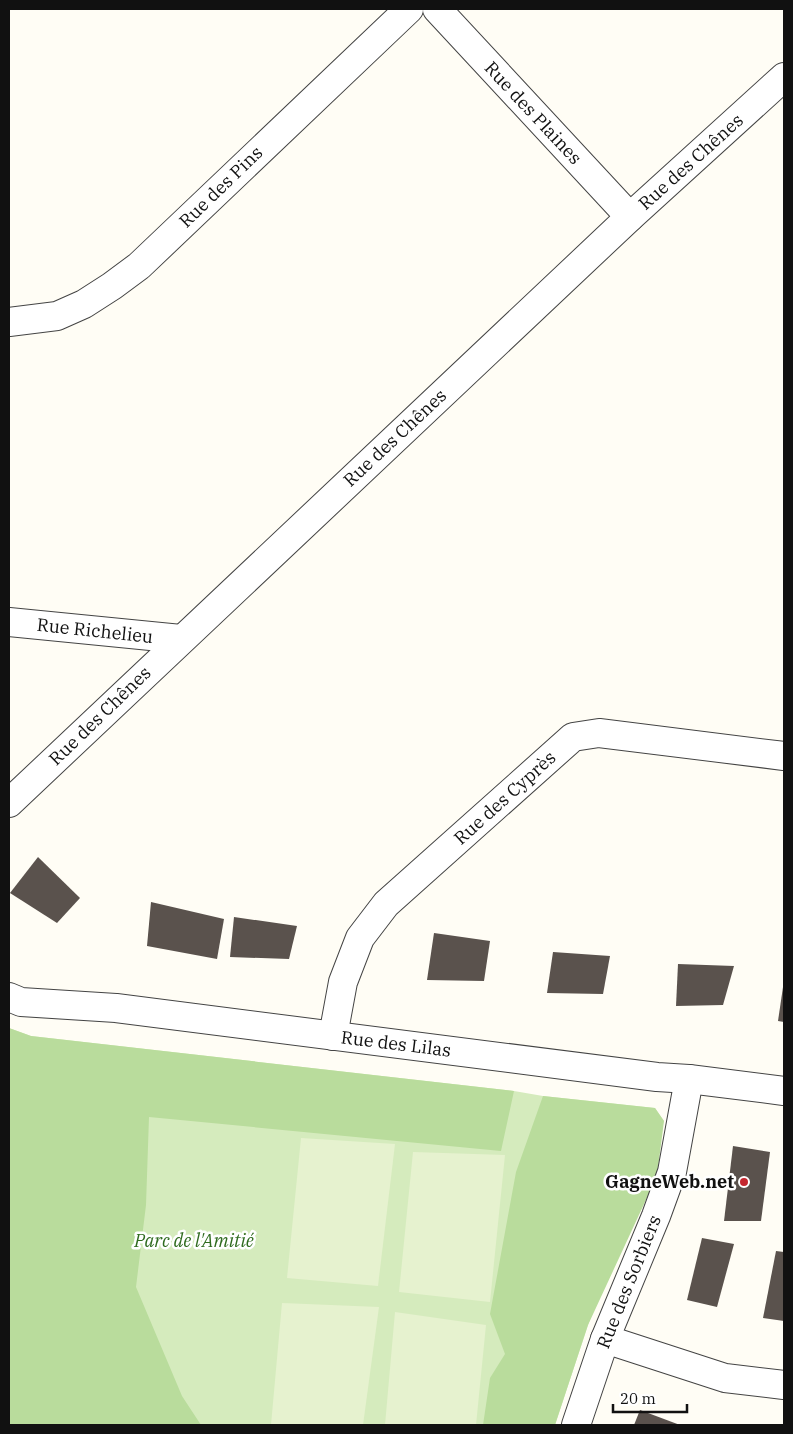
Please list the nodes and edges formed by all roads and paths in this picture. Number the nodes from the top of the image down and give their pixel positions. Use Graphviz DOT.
graph roads {
  1 [pos="409,9"];
  2 [pos="437,9"];
  3 [pos="784,77"];
  4 [pos="630,217"];
  5 [pos="9,322"];
  6 [pos="9,622"];
  7 [pos="181,639"];
  8 [pos="784,756"];
  9 [pos="9,803"];
  10 [pos="9,997"];
  11 [pos="333,1036"];
  12 [pos="689,1079"];
  13 [pos="784,1090"];
  14 [pos="605,1339"];
  15 [pos="784,1385"];
  16 [pos="576,1425"];
  1 -- 5 [label="street, Rue des Pins"];
  2 -- 4 [label="street, Rue des Plaines"];
  3 -- 4 [label="street, Rue des Chênes"];
  4 -- 7 [label="street, Rue des Chênes"];
  6 -- 7 [label="street, Rue Richelieu"];
  7 -- 9 [label="street, Rue des Chênes"];
  8 -- 11 [label="street, Rue des Cyprès"];
  10 -- 11 [label="street, Rue des Lilas"];
  11 -- 12 [label="street, Rue des Lilas"];
  12 -- 13 [label="street, Rue des Lilas"];
  12 -- 14 [label="street, Rue des Sorbiers"];
  14 -- 15 [label="street"];
  14 -- 16 [label="street, Rue des Sorbiers"];
}
